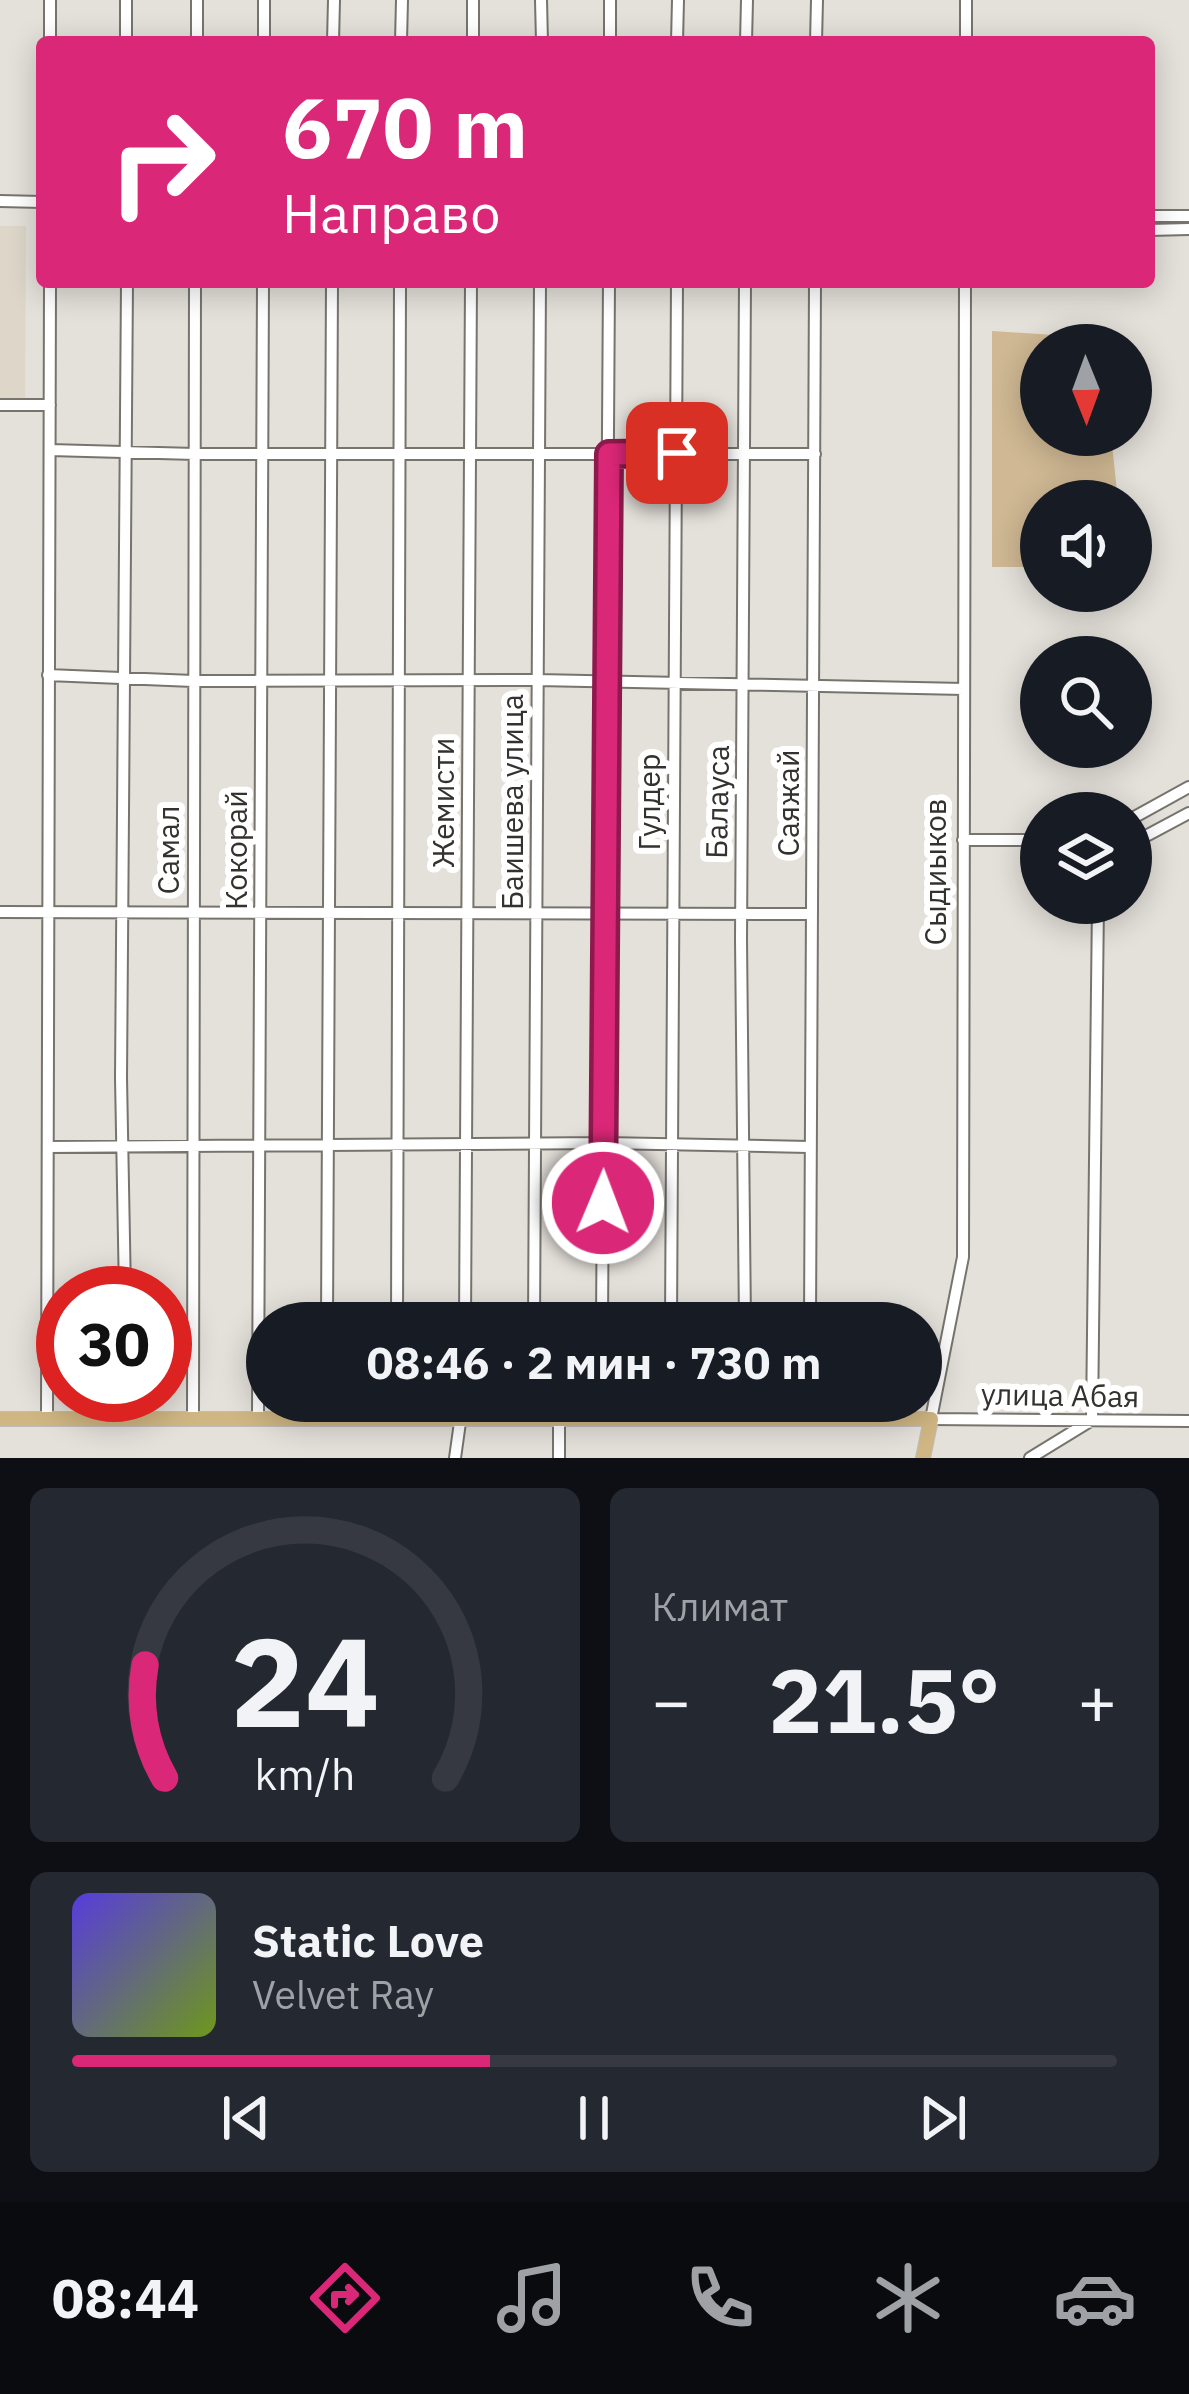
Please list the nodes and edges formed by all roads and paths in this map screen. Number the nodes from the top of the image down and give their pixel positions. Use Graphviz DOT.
graph roads {
  1 [pos="50,0"];
  2 [pos="126,0"];
  3 [pos="197,0"];
  4 [pos="264,0"];
  5 [pos="334,0"];
  6 [pos="402,0"];
  7 [pos="473,0"];
  8 [pos="542,0"];
  9 [pos="610,0"];
  10 [pos="678,0"];
  11 [pos="747,0"];
  12 [pos="817,0"];
  13 [pos="966,0"];
  14 [pos="50,36"];
  15 [pos="126,36"];
  16 [pos="197,36"];
  17 [pos="264,36"];
  18 [pos="333,36"];
  19 [pos="401,36"];
  20 [pos="473,36"];
  21 [pos="542,36"];
  22 [pos="610,36"];
  23 [pos="677,36"];
  24 [pos="746,36"];
  25 [pos="817,36"];
  26 [pos="966,36"];
  27 [pos="0,202"];
  28 [pos="36,202"];
  29 [pos="1155,216"];
  30 [pos="1189,216"];
  31 [pos="1189,229"];
  32 [pos="1155,230"];
  33 [pos="50,288"];
  34 [pos="127,288"];
  35 [pos="195,288"];
  36 [pos="263,288"];
  37 [pos="332,288"];
  38 [pos="400,288"];
  39 [pos="471,288"];
  40 [pos="540,288"];
  41 [pos="609,288"];
  42 [pos="677,288"];
  43 [pos="745,288"];
  44 [pos="815,288"];
  45 [pos="964,288"];
  46 [pos="0,405"];
  47 [pos="50,405"];
  48 [pos="124,449"];
  49 [pos="50,450"];
  50 [pos="677,453"];
  51 [pos="195,454"];
  52 [pos="263,454"];
  53 [pos="331,454"];
  54 [pos="400,454"];
  55 [pos="609,454"];
  56 [pos="745,454"];
  57 [pos="815,454"];
  58 [pos="468,455"];
  59 [pos="540,455"];
  60 [pos="48,676"];
  61 [pos="125,679"];
  62 [pos="262,680"];
  63 [pos="468,680"];
  64 [pos="538,680"];
  65 [pos="194,681"];
  66 [pos="331,682"];
  67 [pos="400,682"];
  68 [pos="607,682"];
  69 [pos="674,682"];
  70 [pos="744,685"];
  71 [pos="813,686"];
  72 [pos="964,689"];
  73 [pos="1189,787"];
  74 [pos="1152,807"];
  75 [pos="1189,813"];
  76 [pos="1152,833"];
  77 [pos="963,839"];
  78 [pos="1020,840"];
  79 [pos="192,911"];
  80 [pos="398,911"];
  81 [pos="0,912"];
  82 [pos="48,912"];
  83 [pos="122,912"];
  84 [pos="469,912"];
  85 [pos="536,912"];
  86 [pos="330,913"];
  87 [pos="261,914"];
  88 [pos="673,914"];
  89 [pos="812,914"];
  90 [pos="605,915"];
  91 [pos="741,916"];
  92 [pos="1097,924"];
  93 [pos="328,1143"];
  94 [pos="604,1143"];
  95 [pos="260,1144"];
  96 [pos="122,1145"];
  97 [pos="192,1145"];
  98 [pos="672,1145"];
  99 [pos="398,1146"];
  100 [pos="48,1147"];
  101 [pos="466,1147"];
  102 [pos="535,1147"];
  103 [pos="742,1147"];
  104 [pos="809,1148"];
  105 [pos="48,1266"];
  106 [pos="124,1266"];
  107 [pos="259,1302"];
  108 [pos="327,1302"];
  109 [pos="397,1302"];
  110 [pos="464,1302"];
  111 [pos="534,1302"];
  112 [pos="602,1302"];
  113 [pos="671,1302"];
  114 [pos="745,1302"];
  115 [pos="810,1302"];
  116 [pos="942,1363"];
  117 [pos="36,1418"];
  118 [pos="193,1418"];
  119 [pos="246,1418"];
  120 [pos="0,1419"];
  121 [pos="942,1419"];
  122 [pos="1092,1420"];
  123 [pos="1189,1421"];
  124 [pos="462,1422"];
  125 [pos="559,1422"];
  126 [pos="930,1422"];
  127 [pos="455,1458"];
  128 [pos="559,1458"];
  129 [pos="923,1458"];
  130 [pos="1030,1458"];
  1 -- 14 [label="street"];
  2 -- 15 [label="street"];
  3 -- 16 [label="street"];
  4 -- 17 [label="street"];
  5 -- 18 [label="street"];
  6 -- 19 [label="street"];
  7 -- 20 [label="street"];
  8 -- 21 [label="street"];
  9 -- 22 [label="street"];
  10 -- 23 [label="street"];
  11 -- 24 [label="street"];
  12 -- 25 [label="street"];
  13 -- 26 [label="street"];
  27 -- 28 [label="street"];
  29 -- 30 [label="street"];
  31 -- 32 [label="street"];
  33 -- 47 [label="street"];
  34 -- 48 [label="street"];
  35 -- 51 [label="street, Самал"];
  36 -- 52 [label="street, Кокорай"];
  37 -- 53 [label="street"];
  38 -- 54 [label="street"];
  39 -- 58 [label="street, Жемисти"];
  40 -- 59 [label="street, Баишева улица"];
  41 -- 55 [label="street"];
  42 -- 50 [label="street, Гулдер"];
  43 -- 56 [label="street, Балауса"];
  44 -- 57 [label="street, Саяжай"];
  45 -- 72 [label="street, Сыдиыков"];
  46 -- 47 [label="street"];
  47 -- 49 [label="street"];
  48 -- 49 [label="street"];
  48 -- 51 [label="street"];
  48 -- 61 [label="street"];
  49 -- 60 [label="street"];
  50 -- 55 [label="street"];
  50 -- 56 [label="street"];
  50 -- 69 [label="street, Гулдер"];
  51 -- 52 [label="street"];
  51 -- 65 [label="street, Самал"];
  52 -- 53 [label="street"];
  52 -- 62 [label="street, Кокорай"];
  53 -- 54 [label="street"];
  53 -- 66 [label="street"];
  54 -- 58 [label="street"];
  54 -- 67 [label="street"];
  55 -- 59 [label="street"];
  55 -- 68 [label="street"];
  56 -- 57 [label="street"];
  56 -- 70 [label="street, Балауса"];
  57 -- 71 [label="street, Саяжай"];
  58 -- 59 [label="street"];
  58 -- 63 [label="street, Жемисти"];
  59 -- 64 [label="street, Баишева улица"];
  60 -- 61 [label="street"];
  60 -- 82 [label="street"];
  61 -- 65 [label="street"];
  61 -- 83 [label="street"];
  62 -- 65 [label="street"];
  62 -- 66 [label="street"];
  62 -- 87 [label="street, Кокорай"];
  63 -- 64 [label="street"];
  63 -- 67 [label="street"];
  63 -- 84 [label="street, Жемисти"];
  64 -- 68 [label="street"];
  64 -- 85 [label="street, Баишева улица"];
  65 -- 79 [label="street, Самал"];
  66 -- 67 [label="street"];
  66 -- 86 [label="street"];
  67 -- 80 [label="street"];
  68 -- 69 [label="street"];
  68 -- 90 [label="street"];
  69 -- 70 [label="street"];
  69 -- 88 [label="street, Гулдер"];
  70 -- 71 [label="street"];
  70 -- 91 [label="street, Балауса"];
  71 -- 72 [label="street"];
  71 -- 89 [label="street, Саяжай"];
  72 -- 77 [label="street, Сыдиыков"];
  73 -- 74 [label="street"];
  75 -- 76 [label="street"];
  77 -- 78 [label="street"];
  77 -- 116 [label="street, Сыдиыков"];
  79 -- 83 [label="street"];
  79 -- 87 [label="street"];
  79 -- 97 [label="street, Самал"];
  80 -- 84 [label="street"];
  80 -- 86 [label="street"];
  80 -- 99 [label="street"];
  81 -- 82 [label="street"];
  82 -- 83 [label="street"];
  82 -- 100 [label="street"];
  83 -- 96 [label="street"];
  84 -- 85 [label="street"];
  84 -- 101 [label="street, Жемисти"];
  85 -- 90 [label="street"];
  85 -- 102 [label="street, Баишева улица"];
  86 -- 87 [label="street"];
  86 -- 93 [label="street"];
  87 -- 95 [label="street, Кокорай"];
  88 -- 90 [label="street"];
  88 -- 91 [label="street"];
  88 -- 98 [label="street, Гулдер"];
  89 -- 91 [label="street"];
  89 -- 104 [label="street, Саяжай"];
  90 -- 94 [label="street"];
  91 -- 103 [label="street, Балауса"];
  92 -- 122 [label="street"];
  93 -- 95 [label="street"];
  93 -- 99 [label="street"];
  93 -- 108 [label="street"];
  94 -- 98 [label="street"];
  94 -- 102 [label="street"];
  94 -- 112 [label="street"];
  95 -- 97 [label="street"];
  95 -- 107 [label="street, Кокорай"];
  96 -- 97 [label="street"];
  96 -- 100 [label="street"];
  96 -- 106 [label="street"];
  97 -- 118 [label="street, Самал"];
  98 -- 103 [label="street"];
  98 -- 113 [label="street, Гулдер"];
  99 -- 101 [label="street"];
  99 -- 109 [label="street"];
  100 -- 105 [label="street"];
  101 -- 102 [label="street"];
  101 -- 110 [label="street, Жемисти"];
  102 -- 111 [label="street, Баишева улица"];
  103 -- 104 [label="street"];
  103 -- 114 [label="street, Балауса"];
  104 -- 115 [label="street, Саяжай"];
  117 -- 120 [label="main road"];
  118 -- 119 [label="main road"];
  121 -- 122 [label="street, улица Абая"];
  122 -- 123 [label="street, улица Абая"];
  122 -- 130 [label="street"];
  124 -- 127 [label="street"];
  125 -- 128 [label="street"];
  126 -- 129 [label="main road, Сыдиыков"];
}
